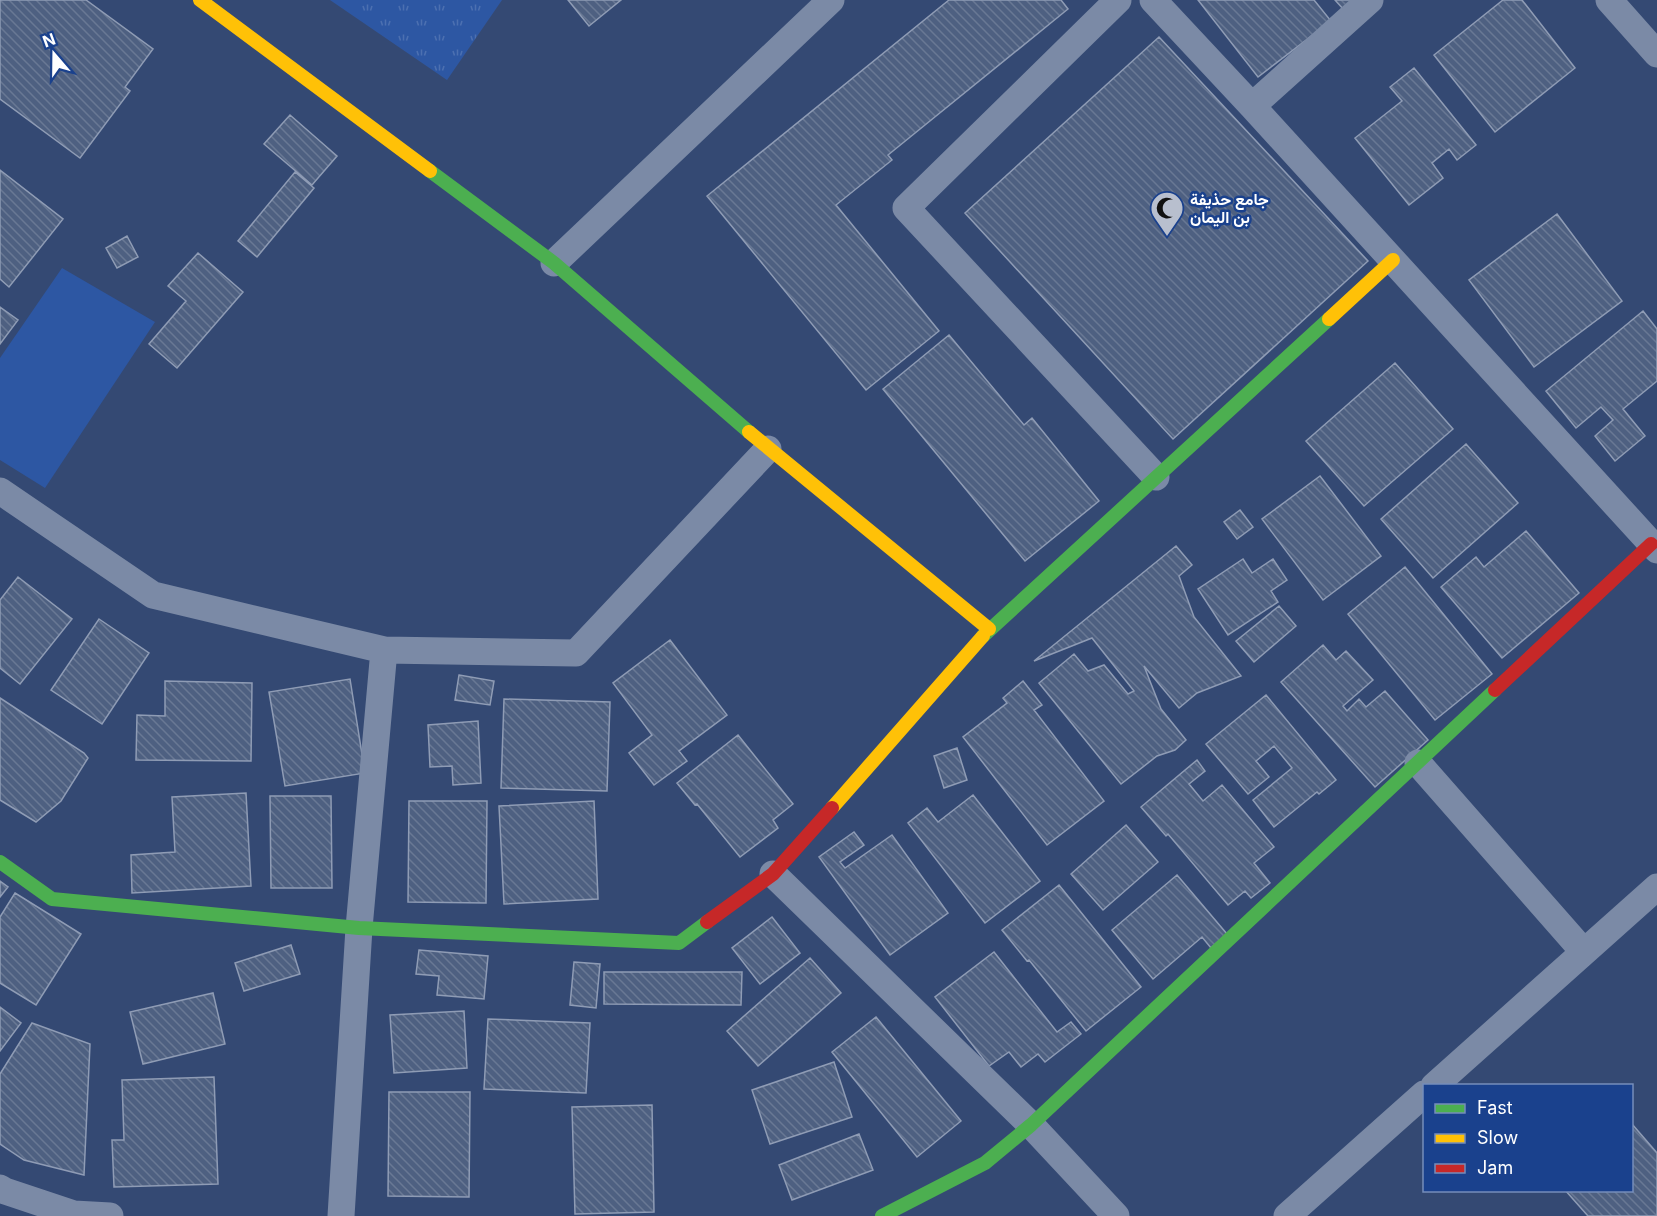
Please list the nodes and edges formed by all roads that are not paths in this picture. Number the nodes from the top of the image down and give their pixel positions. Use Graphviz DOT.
graph roads {
  1 [pos="200,0"];
  2 [pos="831,0"];
  3 [pos="1118,0"];
  4 [pos="1153,0"];
  5 [pos="1370,0"];
  6 [pos="1609,0"];
  7 [pos="1657,54"];
  8 [pos="1252,106"];
  9 [pos="1393,260"];
  10 [pos="554,263"];
  11 [pos="768,449"];
  12 [pos="1156,477"];
  13 [pos="0,491"];
  14 [pos="1654,547"];
  15 [pos="989,629"];
  16 [pos="384,650"];
  17 [pos="1418,763"];
  18 [pos="0,862"];
  19 [pos="773,874"];
  20 [pos="1657,887"];
  21 [pos="359,928"];
  22 [pos="1584,952"];
  23 [pos="1436,1084"];
  24 [pos="1423,1096"];
  25 [pos="1031,1125"];
  26 [pos="0,1188"];
  27 [pos="74,1215"];
  28 [pos="110,1216"];
  29 [pos="341,1216"];
  30 [pos="882,1216"];
  31 [pos="1116,1216"];
  32 [pos="1287,1216"];
  1 -- 10 [label="street"];
  2 -- 10 [label="street"];
  3 -- 12 [label="street"];
  4 -- 8 [label="street"];
  5 -- 8 [label="street"];
  6 -- 7 [label="street"];
  8 -- 9 [label="street"];
  9 -- 12 [label="street"];
  9 -- 14 [label="street"];
  10 -- 11 [label="street"];
  11 -- 15 [label="street"];
  11 -- 16 [label="street"];
  12 -- 15 [label="street"];
  13 -- 16 [label="street"];
  14 -- 17 [label="street"];
  15 -- 19 [label="street"];
  16 -- 21 [label="street"];
  17 -- 22 [label="street"];
  17 -- 25 [label="street"];
  18 -- 21 [label="street"];
  19 -- 21 [label="street"];
  19 -- 25 [label="street"];
  20 -- 22 [label="street"];
  21 -- 29 [label="street"];
  22 -- 23 [label="street"];
  24 -- 32 [label="street"];
  25 -- 30 [label="street"];
  25 -- 31 [label="street"];
  26 -- 27 [label="street"];
  27 -- 28 [label="street"];
}
